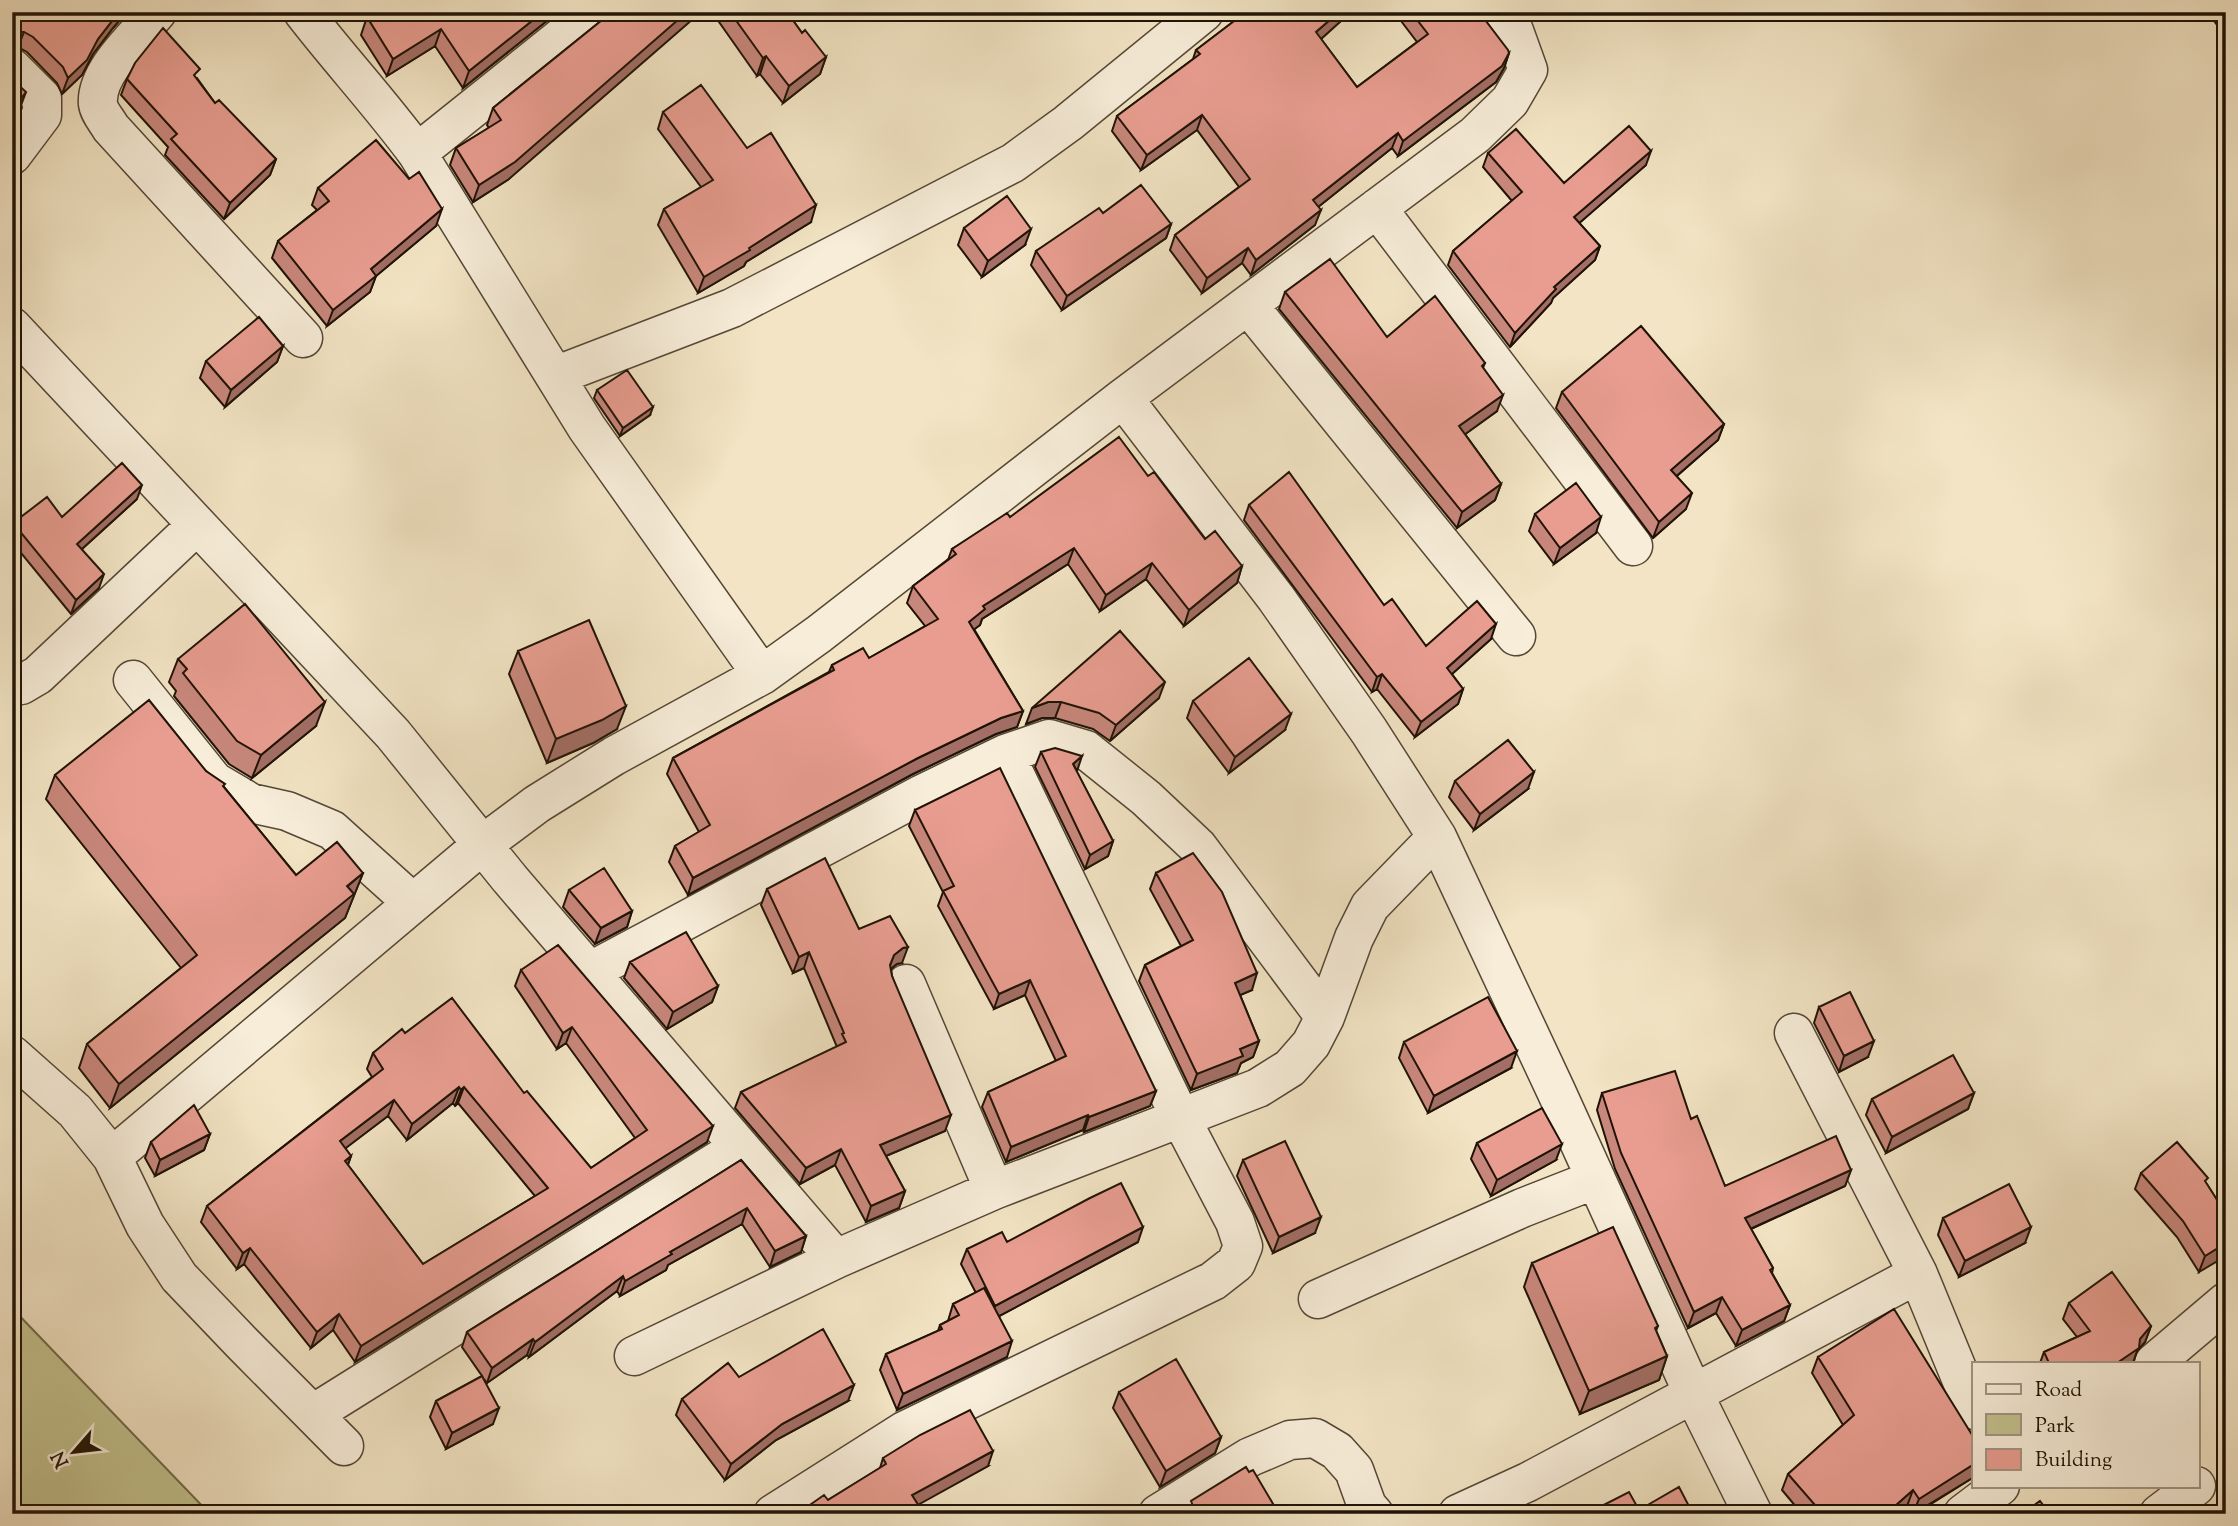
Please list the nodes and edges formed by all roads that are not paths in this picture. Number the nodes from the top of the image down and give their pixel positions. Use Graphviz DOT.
graph roads {
  1 [pos="157,12"];
  2 [pos="303,12"];
  3 [pos="593,12"];
  4 [pos="1204,12"];
  5 [pos="1498,12"];
  6 [pos="12,68"];
  7 [pos="417,153"];
  8 [pos="12,155"];
  9 [pos="1377,208"];
  10 [pos="1248,305"];
  11 [pos="12,327"];
  12 [pos="303,338"];
  13 [pos="555,376"];
  14 [pos="1123,398"];
  15 [pos="197,524"];
  16 [pos="1633,546"];
  17 [pos="1516,636"];
  18 [pos="762,675"];
  19 [pos="133,680"];
  20 [pos="12,686"];
  21 [pos="1005,754"];
  22 [pos="1437,837"];
  23 [pos="482,845"];
  24 [pos="413,904"];
  25 [pos="589,972"];
  26 [pos="906,984"];
  27 [pos="1325,1017"];
  28 [pos="1794,1033"];
  29 [pos="12,1055"];
  30 [pos="1180,1118"];
  31 [pos="740,1147"];
  32 [pos="113,1157"];
  33 [pos="1596,1179"];
  34 [pos="994,1190"];
  35 [pos="836,1259"];
  36 [pos="1918,1275"];
  37 [pos="1318,1299"];
  38 [pos="2226,1302"];
  39 [pos="634,1356"];
  40 [pos="2155,1362"];
  41 [pos="1693,1393"];
  42 [pos="1972,1405"];
  43 [pos="313,1414"];
  44 [pos="344,1446"];
  45 [pos="1997,1488"];
  46 [pos="2193,1488"];
  47 [pos="1369,1511"];
  48 [pos="773,1514"];
  49 [pos="1158,1514"];
  50 [pos="1458,1514"];
  51 [pos="1753,1514"];
  52 [pos="1963,1514"];
  53 [pos="2159,1514"];
  1 -- 12 [label="street"];
  2 -- 7 [label="street"];
  3 -- 7 [label="street"];
  4 -- 13 [label="street"];
  5 -- 9 [label="street"];
  6 -- 8 [label="street"];
  7 -- 13 [label="street"];
  9 -- 10 [label="street"];
  9 -- 16 [label="street"];
  10 -- 14 [label="street"];
  10 -- 17 [label="street"];
  11 -- 15 [label="street"];
  13 -- 18 [label="street"];
  14 -- 18 [label="street"];
  14 -- 22 [label="street"];
  15 -- 20 [label="street"];
  15 -- 23 [label="street"];
  18 -- 23 [label="street"];
  19 -- 24 [label="street"];
  21 -- 25 [label="street"];
  21 -- 27 [label="street"];
  21 -- 30 [label="street"];
  22 -- 27 [label="street"];
  22 -- 33 [label="street"];
  23 -- 24 [label="street"];
  23 -- 25 [label="street"];
  24 -- 32 [label="street"];
  25 -- 31 [label="street"];
  26 -- 34 [label="street"];
  27 -- 30 [label="street"];
  28 -- 36 [label="street"];
  29 -- 32 [label="street"];
  30 -- 34 [label="street"];
  30 -- 48 [label="street"];
  31 -- 35 [label="street"];
  31 -- 43 [label="street"];
  32 -- 43 [label="street"];
  33 -- 37 [label="street"];
  33 -- 41 [label="street"];
  34 -- 35 [label="street"];
  35 -- 39 [label="street"];
  36 -- 41 [label="street"];
  36 -- 42 [label="street"];
  38 -- 40 [label="street"];
  41 -- 50 [label="street"];
  41 -- 51 [label="street"];
  43 -- 44 [label="street"];
  45 -- 52 [label="street"];
  46 -- 53 [label="street"];
  47 -- 49 [label="street"];
}
